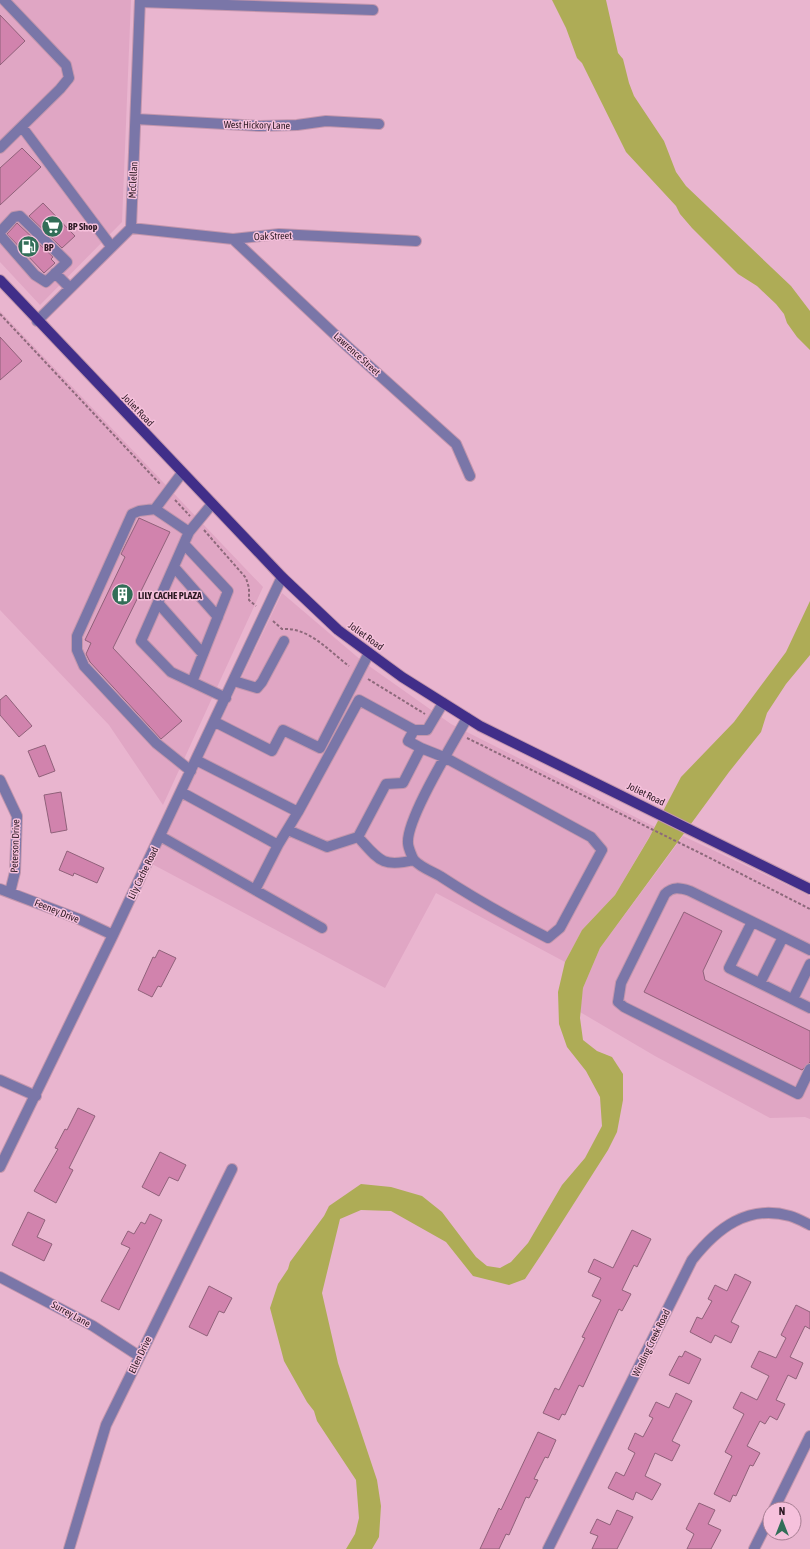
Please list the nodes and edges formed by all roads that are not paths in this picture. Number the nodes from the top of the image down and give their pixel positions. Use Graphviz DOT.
graph roads {
  1 [pos="4,0"];
  2 [pos="140,1"];
  3 [pos="373,10"];
  4 [pos="136,119"];
  5 [pos="379,124"];
  6 [pos="22,127"];
  7 [pos="0,148"];
  8 [pos="131,228"];
  9 [pos="0,232"];
  10 [pos="0,235"];
  11 [pos="233,239"];
  12 [pos="416,241"];
  13 [pos="111,246"];
  14 [pos="55,273"];
  15 [pos="0,280"];
  16 [pos="69,288"];
  17 [pos="36,320"];
  18 [pos="182,473"];
  19 [pos="470,476"];
  20 [pos="212,504"];
  21 [pos="156,509"];
  22 [pos="189,532"];
  23 [pos="184,544"];
  24 [pos="174,567"];
  25 [pos="282,577"];
  26 [pos="158,603"];
  27 [pos="218,617"];
  28 [pos="284,641"];
  29 [pos="369,653"];
  30 [pos="203,654"];
  31 [pos="234,681"];
  32 [pos="192,682"];
  33 [pos="226,698"];
  34 [pos="443,703"];
  35 [pos="467,718"];
  36 [pos="215,722"];
  37 [pos="414,730"];
  38 [pos="421,748"];
  39 [pos="446,758"];
  40 [pos="196,760"];
  41 [pos="191,770"];
  42 [pos="0,780"];
  43 [pos="181,792"];
  44 [pos="298,812"];
  45 [pos="288,830"];
  46 [pos="160,836"];
  47 [pos="358,837"];
  48 [pos="278,845"];
  49 [pos="414,860"];
  50 [pos="0,889"];
  51 [pos="810,889"];
  52 [pos="255,890"];
  53 [pos="10,892"];
  54 [pos="752,922"];
  55 [pos="322,928"];
  56 [pos="113,935"];
  57 [pos="783,937"];
  58 [pos="810,950"];
  59 [pos="810,964"];
  60 [pos="760,983"];
  61 [pos="793,999"];
  62 [pos="810,1008"];
  63 [pos="810,1069"];
  64 [pos="0,1080"];
  65 [pos="36,1096"];
  66 [pos="0,1167"];
  67 [pos="232,1169"];
  68 [pos="810,1225"];
  69 [pos="0,1277"];
  70 [pos="139,1356"];
  71 [pos="810,1436"];
  72 [pos="778,1501"];
  73 [pos="762,1533"];
  74 [pos="69,1549"];
  75 [pos="548,1549"];
  76 [pos="754,1549"];
  1 -- 6 [label="street"];
  2 -- 3 [label="street"];
  2 -- 4 [label="street, McClellan"];
  4 -- 5 [label="street, West Hickory Lane"];
  4 -- 8 [label="street, McClellan"];
  6 -- 7 [label="street"];
  6 -- 13 [label="street"];
  8 -- 11 [label="street, Oak Street"];
  8 -- 13 [label="street"];
  9 -- 14 [label="street"];
  10 -- 14 [label="street"];
  11 -- 12 [label="street, Oak Street"];
  11 -- 19 [label="street, Lawrence Street"];
  13 -- 16 [label="street"];
  14 -- 16 [label="street"];
  15 -- 17 [label="main road, Joliet Road"];
  16 -- 17 [label="street"];
  17 -- 18 [label="main road, Joliet Road"];
  18 -- 20 [label="main road, Joliet Road"];
  18 -- 21 [label="street"];
  20 -- 22 [label="street"];
  20 -- 25 [label="main road, Joliet Road"];
  21 -- 22 [label="street"];
  21 -- 41 [label="street"];
  22 -- 23 [label="street"];
  23 -- 24 [label="street"];
  23 -- 27 [label="street"];
  24 -- 26 [label="street"];
  24 -- 27 [label="street"];
  25 -- 29 [label="main road, Joliet Road"];
  25 -- 31 [label="street, Lily Cache Road"];
  26 -- 30 [label="street"];
  26 -- 32 [label="street"];
  27 -- 30 [label="street"];
  28 -- 31 [label="street"];
  29 -- 34 [label="main road, Joliet Road"];
  29 -- 36 [label="street"];
  30 -- 32 [label="street"];
  31 -- 33 [label="street, Lily Cache Road"];
  32 -- 33 [label="street"];
  33 -- 36 [label="street, Lily Cache Road"];
  34 -- 35 [label="main road, Joliet Road"];
  34 -- 37 [label="street"];
  35 -- 39 [label="street"];
  35 -- 51 [label="main road, Joliet Road"];
  36 -- 40 [label="street, Lily Cache Road"];
  37 -- 38 [label="street"];
  37 -- 44 [label="street"];
  38 -- 39 [label="street"];
  38 -- 47 [label="street"];
  39 -- 49 [label="street"];
  39 -- 49 [label="street"];
  40 -- 41 [label="street, Lily Cache Road"];
  40 -- 44 [label="street"];
  41 -- 43 [label="street, Lily Cache Road"];
  42 -- 53 [label="street, Peterson Drive"];
  43 -- 46 [label="street, Lily Cache Road"];
  43 -- 48 [label="street"];
  44 -- 45 [label="street"];
  45 -- 47 [label="street"];
  45 -- 48 [label="street"];
  46 -- 52 [label="street"];
  46 -- 56 [label="street, Lily Cache Road"];
  47 -- 49 [label="street"];
  48 -- 52 [label="street"];
  50 -- 53 [label="street, Feeney Drive"];
  52 -- 55 [label="street"];
  53 -- 56 [label="street, Feeney Drive"];
  54 -- 57 [label="street"];
  54 -- 60 [label="street"];
  54 -- 63 [label="street"];
  56 -- 65 [label="street, Lily Cache Road"];
  57 -- 58 [label="street"];
  57 -- 60 [label="street"];
  59 -- 61 [label="street"];
  60 -- 61 [label="street"];
  61 -- 62 [label="street"];
  64 -- 65 [label="street"];
  65 -- 66 [label="street, Lily Cache Road"];
  67 -- 70 [label="street, Ellen Drive"];
  68 -- 75 [label="street, Winding Creek Road"];
  69 -- 70 [label="street, Surrey Lane"];
  70 -- 74 [label="street, Ellen Drive"];
  71 -- 72 [label="street"];
  73 -- 76 [label="street"];
}
